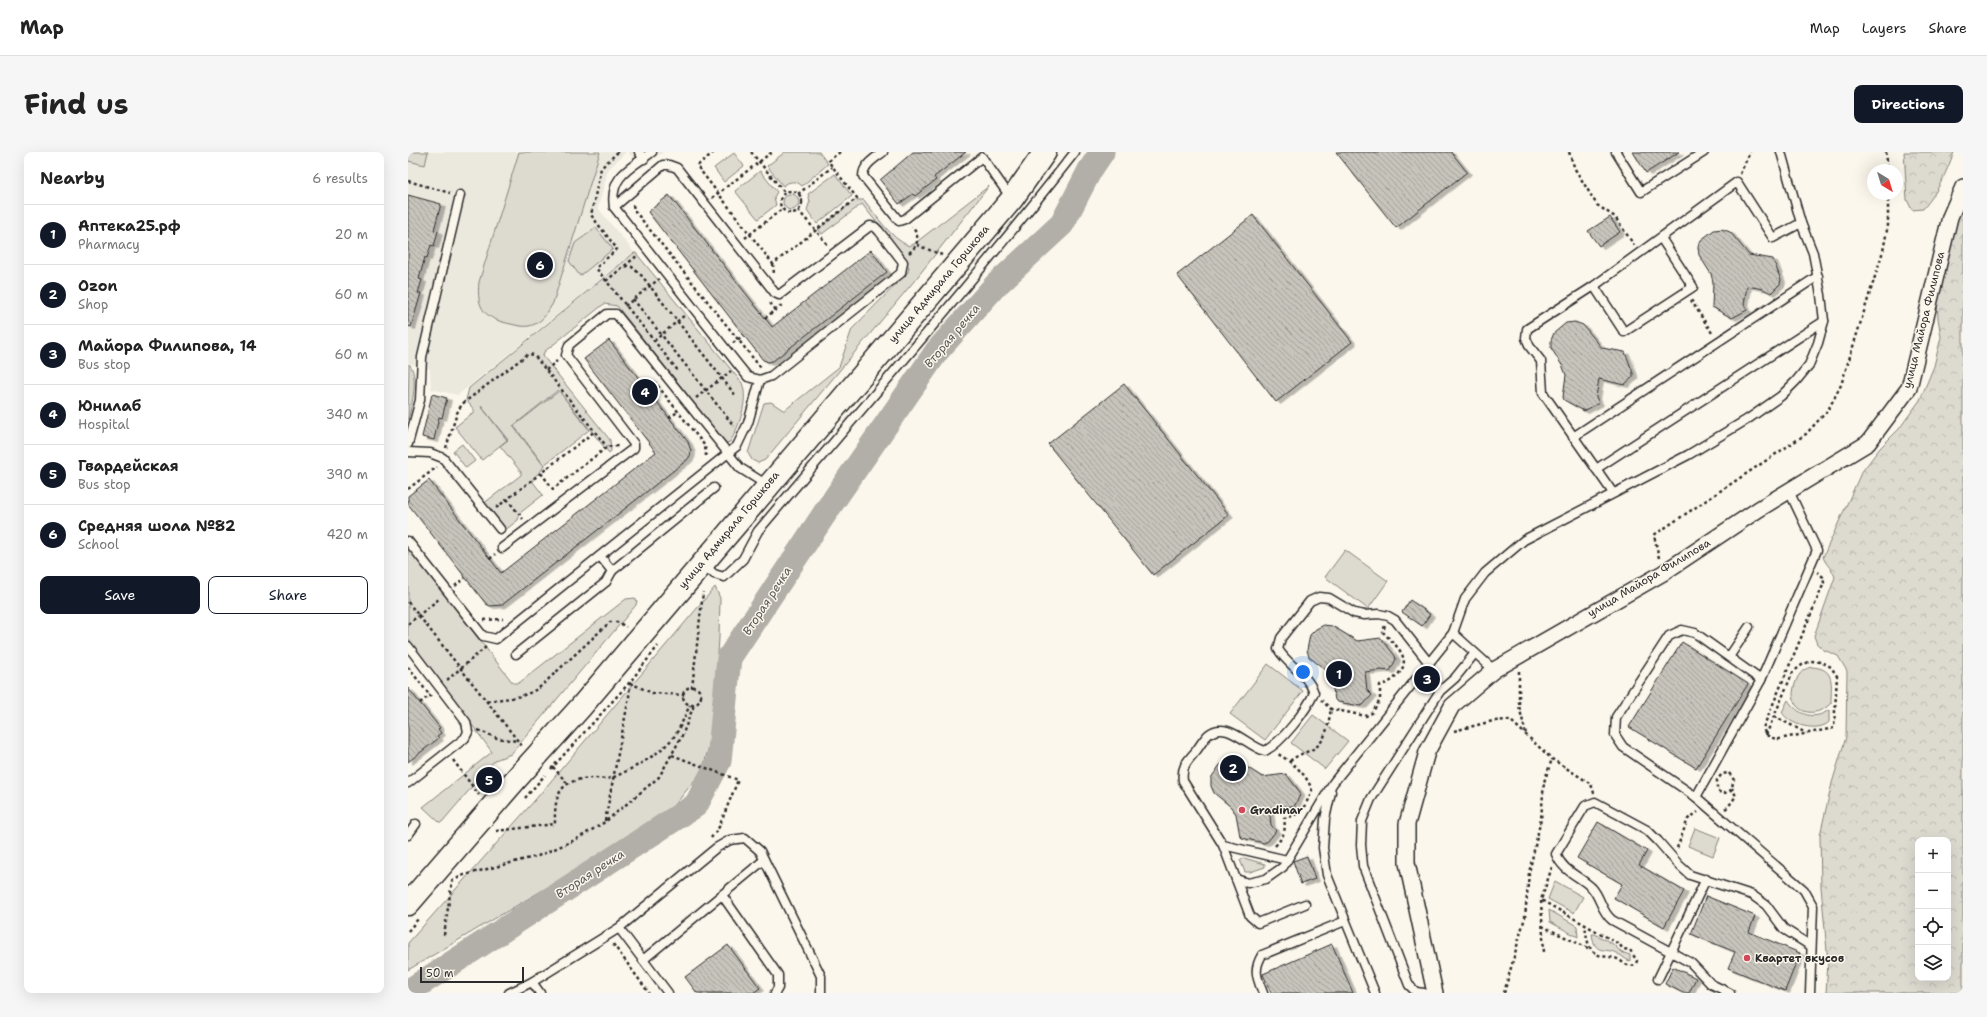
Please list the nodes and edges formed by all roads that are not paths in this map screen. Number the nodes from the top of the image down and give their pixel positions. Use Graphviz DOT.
graph roads {
  1 [pos="652,152"];
  2 [pos="883,152"];
  3 [pos="989,152"];
  4 [pos="1045,152"];
  5 [pos="1075,152"];
  6 [pos="1616,152"];
  7 [pos="1704,152"];
  8 [pos="1781,152"];
  9 [pos="641,155"];
  10 [pos="982,158"];
  11 [pos="1963,187"];
  12 [pos="460,195"];
  13 [pos="1012,199"];
  14 [pos="614,207"];
  15 [pos="1801,223"];
  16 [pos="1661,238"];
  17 [pos="1818,276"];
  18 [pos="1594,286"];
  19 [pos="1824,321"];
  20 [pos="760,380"];
  21 [pos="1574,437"];
  22 [pos="408,444"];
  23 [pos="408,452"];
  24 [pos="728,454"];
  25 [pos="1596,469"];
  26 [pos="767,485"];
  27 [pos="714,488"];
  28 [pos="1789,491"];
  29 [pos="1613,493"];
  30 [pos="500,530"];
  31 [pos="408,541"];
  32 [pos="502,548"];
  33 [pos="600,556"];
  34 [pos="702,563"];
  35 [pos="612,571"];
  36 [pos="1749,627"];
  37 [pos="1453,633"];
  38 [pos="408,646"];
  39 [pos="1475,653"];
  40 [pos="516,654"];
  41 [pos="1729,657"];
  42 [pos="1429,663"];
  43 [pos="1494,670"];
  44 [pos="1761,680"];
  45 [pos="408,783"];
  46 [pos="1333,783"];
  47 [pos="1696,797"];
  48 [pos="416,824"];
  49 [pos="408,835"];
  50 [pos="1223,845"];
  51 [pos="764,860"];
  52 [pos="1287,860"];
  53 [pos="1706,879"];
  54 [pos="1236,880"];
  55 [pos="722,895"];
  56 [pos="408,904"];
  57 [pos="1305,904"];
  58 [pos="1345,921"];
  59 [pos="619,928"];
  60 [pos="1811,946"];
  61 [pos="1670,953"];
  62 [pos="643,960"];
  63 [pos="1658,978"];
  64 [pos="532,982"];
  65 [pos="509,993"];
  66 [pos="540,993"];
  67 [pos="668,993"];
  68 [pos="775,993"];
  69 [pos="821,993"];
  70 [pos="1263,993"];
  71 [pos="1375,993"];
  72 [pos="1424,993"];
  73 [pos="1435,993"];
  74 [pos="1730,993"];
  75 [pos="1810,993"];
  1 -- 9 [label="lane"];
  2 -- 10 [label="lane"];
  3 -- 10 [label="lane"];
  4 -- 13 [label="main road, улица Адмирала Горшкова"];
  5 -- 34 [label="lane"];
  6 -- 7 [label="lane"];
  8 -- 15 [label="lane"];
  9 -- 14 [label="lane"];
  10 -- 13 [label="lane"];
  11 -- 28 [label="street, улица Майора Филипова"];
  12 -- 22 [label="lane"];
  13 -- 26 [label="main road, улица Адмирала Горшкова"];
  14 -- 20 [label="lane"];
  14 -- 20 [label="lane"];
  15 -- 16 [label="lane"];
  15 -- 17 [label="lane"];
  16 -- 18 [label="lane"];
  16 -- 18 [label="lane"];
  17 -- 19 [label="lane"];
  17 -- 21 [label="lane"];
  18 -- 21 [label="lane"];
  19 -- 25 [label="lane"];
  19 -- 29 [label="lane"];
  20 -- 24 [label="lane"];
  21 -- 25 [label="lane"];
  23 -- 30 [label="lane"];
  24 -- 26 [label="lane"];
  24 -- 32 [label="lane"];
  24 -- 33 [label="lane"];
  25 -- 29 [label="lane"];
  26 -- 34 [label="main road, улица Адмирала Горшкова"];
  27 -- 35 [label="lane"];
  28 -- 43 [label="street, улица Майора Филипова"];
  28 -- 44 [label="lane"];
  29 -- 37 [label="lane"];
  31 -- 33 [label="lane"];
  33 -- 35 [label="lane"];
  34 -- 56 [label="main road, улица Адмирала Горшкова"];
  35 -- 40 [label="lane"];
  36 -- 41 [label="lane"];
  37 -- 39 [label="lane"];
  37 -- 42 [label="lane"];
  38 -- 45 [label="lane"];
  39 -- 43 [label="lane"];
  39 -- 72 [label="lane"];
  41 -- 44 [label="lane"];
  41 -- 47 [label="lane"];
  42 -- 46 [label="lane"];
  42 -- 50 [label="lane"];
  43 -- 73 [label="street, улица Майора Филипова"];
  44 -- 47 [label="lane"];
  46 -- 52 [label="lane"];
  46 -- 58 [label="lane"];
  47 -- 60 [label="lane"];
  48 -- 49 [label="lane"];
  50 -- 52 [label="lane"];
  50 -- 54 [label="lane"];
  51 -- 55 [label="lane"];
  51 -- 59 [label="lane"];
  51 -- 69 [label="lane"];
  52 -- 54 [label="lane"];
  53 -- 60 [label="lane"];
  53 -- 61 [label="lane"];
  53 -- 61 [label="lane"];
  54 -- 57 [label="lane"];
  55 -- 62 [label="lane"];
  55 -- 68 [label="lane"];
  58 -- 70 [label="lane"];
  58 -- 71 [label="lane"];
  59 -- 62 [label="lane"];
  59 -- 64 [label="lane"];
  60 -- 75 [label="lane"];
  61 -- 63 [label="lane"];
  61 -- 74 [label="lane"];
  62 -- 67 [label="lane"];
  64 -- 65 [label="lane"];
  64 -- 66 [label="lane"];
}
